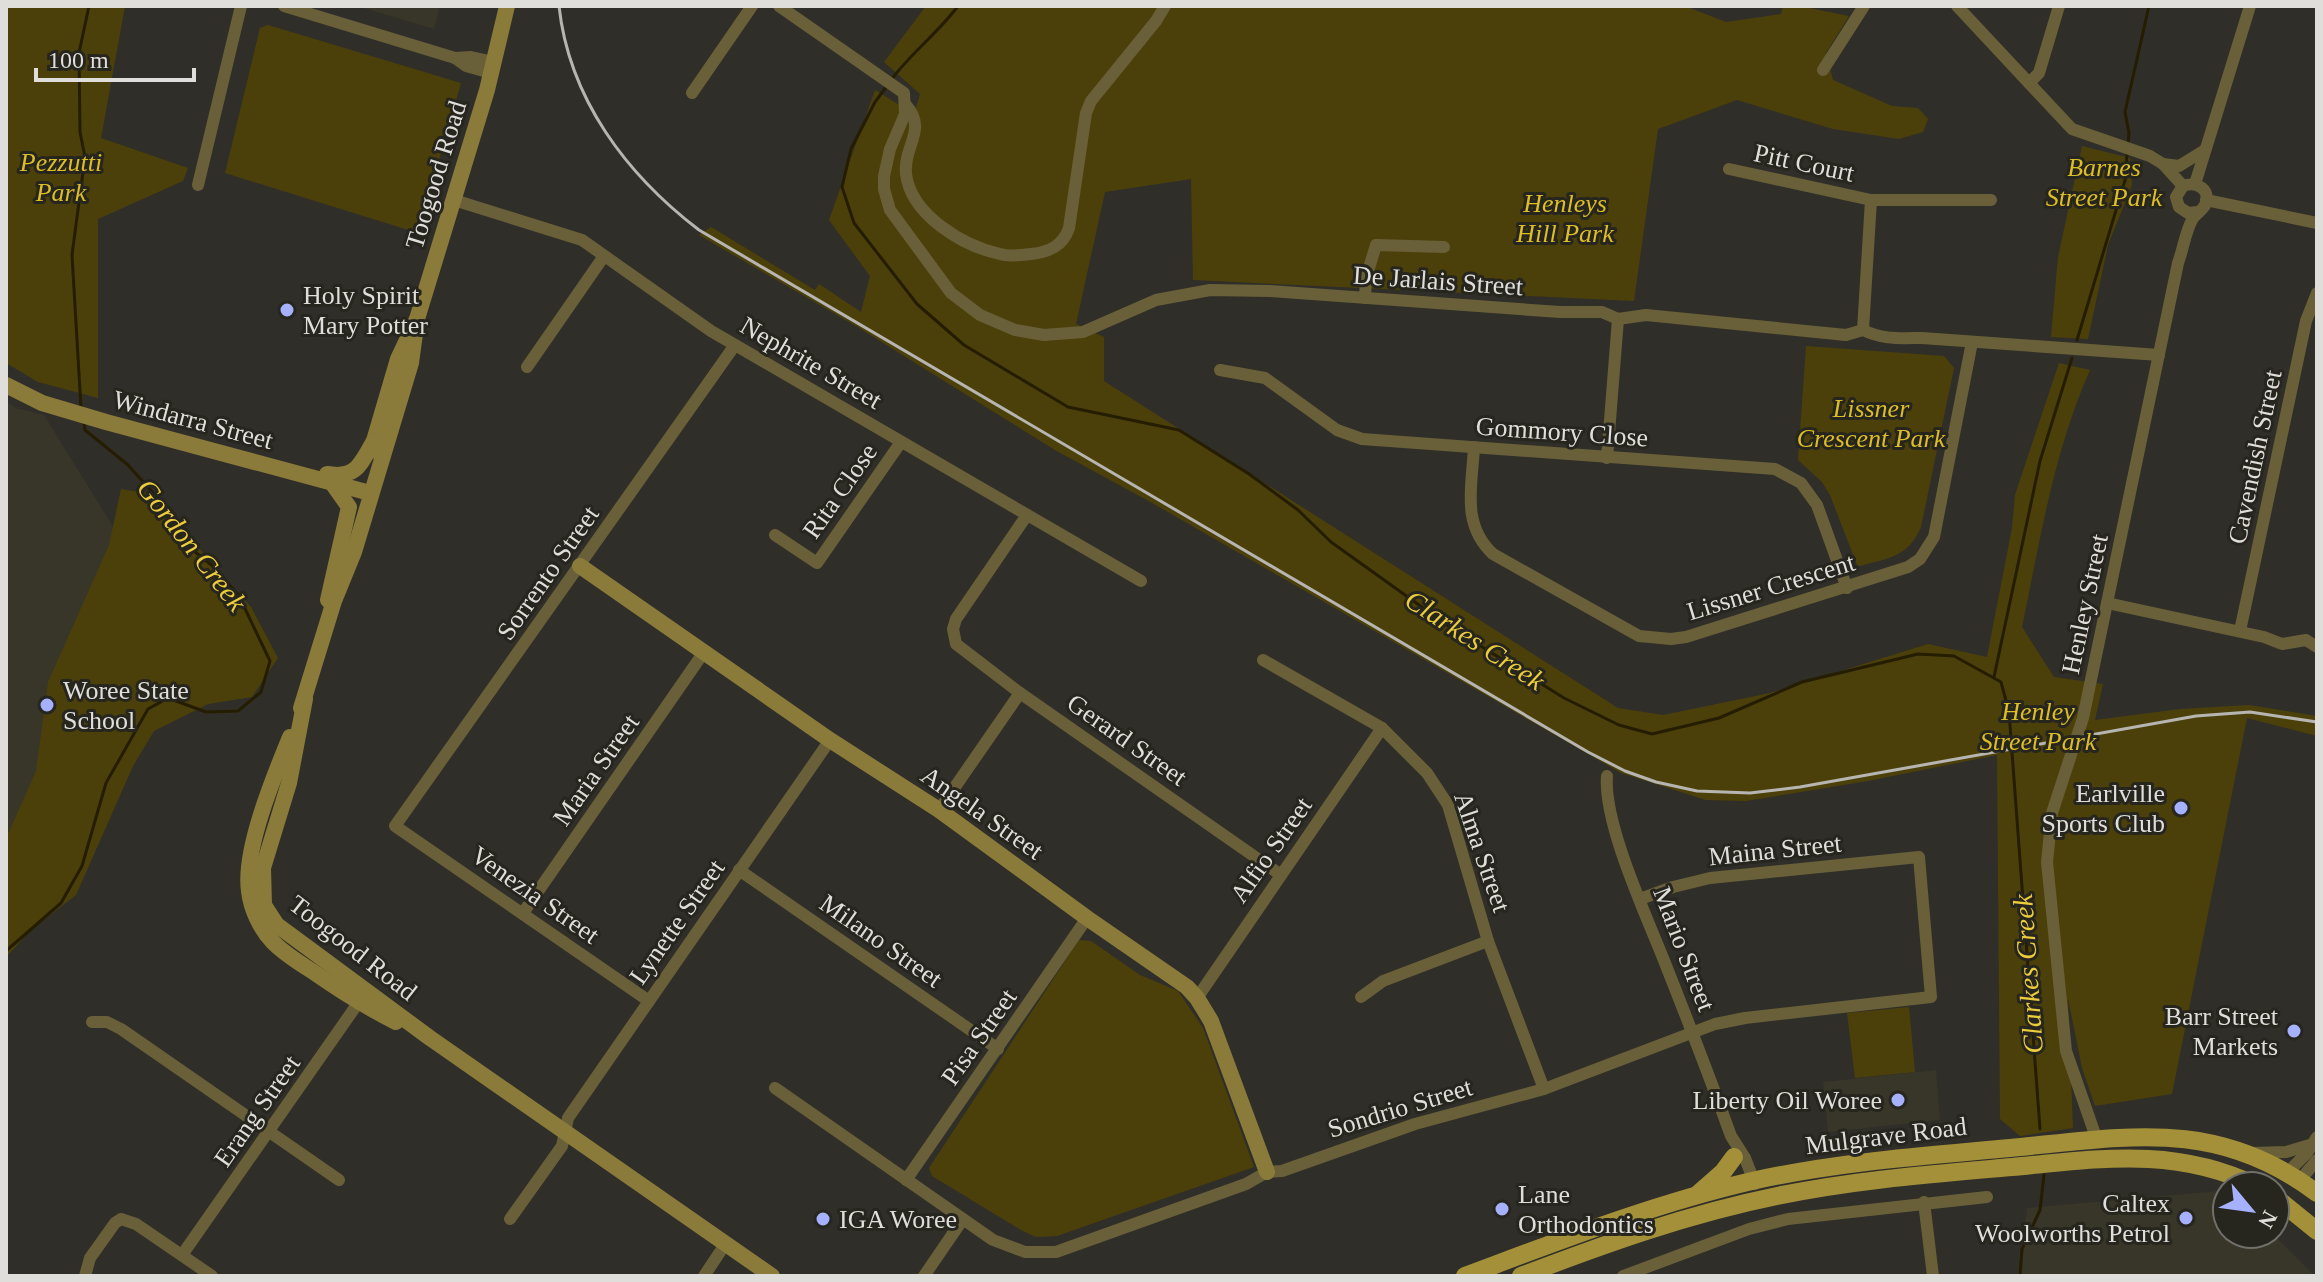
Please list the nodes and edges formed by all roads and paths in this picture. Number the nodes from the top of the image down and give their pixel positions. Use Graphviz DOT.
graph roads {
  1 [pos="241,6"];
  2 [pos="284,6"];
  3 [pos="507,6"];
  4 [pos="518,6"];
  5 [pos="752,6"];
  6 [pos="779,6"];
  7 [pos="1165,6"];
  8 [pos="1864,6"];
  9 [pos="1957,6"];
  10 [pos="2059,6"];
  11 [pos="2250,6"];
  12 [pos="494,68"];
  13 [pos="1823,70"];
  14 [pos="2029,83"];
  15 [pos="692,93"];
  16 [pos="903,96"];
  17 [pos="2205,150"];
  18 [pos="2163,164"];
  19 [pos="1729,169"];
  20 [pos="198,185"];
  21 [pos="2189,185"];
  22 [pos="454,200"];
  23 [pos="1871,200"];
  24 [pos="1991,200"];
  25 [pos="2206,200"];
  26 [pos="2179,207"];
  27 [pos="2198,212"];
  28 [pos="2317,223"];
  29 [pos="1444,247"];
  30 [pos="604,256"];
  31 [pos="2178,263"];
  32 [pos="2317,293"];
  33 [pos="1365,298"];
  34 [pos="417,319"];
  35 [pos="1618,319"];
  36 [pos="1863,330"];
  37 [pos="1972,342"];
  38 [pos="735,345"];
  39 [pos="2159,355"];
  40 [pos="527,367"];
  41 [pos="1220,370"];
  42 [pos="6,385"];
  43 [pos="376,438"];
  44 [pos="901,442"];
  45 [pos="1474,447"];
  46 [pos="220,452"];
  47 [pos="1607,458"];
  48 [pos="332,483"];
  49 [pos="365,492"];
  50 [pos="1027,515"];
  51 [pos="775,535"];
  52 [pos="580,566"];
  53 [pos="1141,581"];
  54 [pos="1847,588"];
  55 [pos="2107,603"];
  56 [pos="2240,631"];
  57 [pos="321,645"];
  58 [pos="2317,647"];
  59 [pos="704,652"];
  60 [pos="1263,660"];
  61 [pos="1020,693"];
  62 [pos="1382,728"];
  63 [pos="830,740"];
  64 [pos="1607,776"];
  65 [pos="939,810"];
  66 [pos="395,826"];
  67 [pos="739,870"];
  68 [pos="1281,875"];
  69 [pos="1640,899"];
  70 [pos="523,913"];
  71 [pos="1087,918"];
  72 [pos="1488,941"];
  73 [pos="362,996"];
  74 [pos="1361,997"];
  75 [pos="1931,997"];
  76 [pos="1197,998"];
  77 [pos="649,1001"];
  78 [pos="92,1022"];
  79 [pos="1692,1031"];
  80 [pos="998,1049"];
  81 [pos="775,1088"];
  82 [pos="1544,1089"];
  83 [pos="270,1132"];
  84 [pos="565,1132"];
  85 [pos="1731,1136"];
  86 [pos="2097,1140"];
  87 [pos="2315,1140"];
  88 [pos="2248,1153"];
  89 [pos="1734,1157"];
  90 [pos="2317,1160"];
  91 [pos="2216,1170"];
  92 [pos="1267,1172"];
  93 [pos="2294,1176"];
  94 [pos="2291,1179"];
  95 [pos="339,1180"];
  96 [pos="906,1180"];
  97 [pos="1747,1182"];
  98 [pos="2317,1193"];
  99 [pos="1696,1196"];
  100 [pos="1987,1197"];
  101 [pos="1752,1202"];
  102 [pos="1924,1202"];
  103 [pos="2291,1208"];
  104 [pos="510,1219"];
  105 [pos="963,1219"];
  106 [pos="2317,1231"];
  107 [pos="726,1243"];
  108 [pos="182,1255"];
  109 [pos="85,1276"];
  110 [pos="212,1276"];
  111 [pos="704,1276"];
  112 [pos="772,1276"];
  113 [pos="924,1276"];
  114 [pos="1465,1276"];
  115 [pos="1521,1276"];
  116 [pos="1623,1276"];
  117 [pos="1933,1276"];
  1 -- 20 [label="street"];
  2 -- 12 [label="street"];
  3 -- 12 [label="street, Toogood Road"];
  4 -- 12 [label="street, Toogood Road"];
  5 -- 15 [label="street"];
  6 -- 16 [label="street"];
  7 -- 16 [label="street"];
  8 -- 13 [label="street"];
  9 -- 14 [label="street"];
  10 -- 14 [label="street"];
  11 -- 17 [label="street"];
  12 -- 22 [label="street, Toogood Road"];
  14 -- 18 [label="street"];
  16 -- 33 [label="street, De Jarlais Street"];
  17 -- 18 [label="street"];
  17 -- 21 [label="street"];
  18 -- 21 [label="street"];
  19 -- 23 [label="street, Pitt Court"];
  21 -- 25 [label="street"];
  21 -- 26 [label="street"];
  22 -- 30 [label="street, Nephrite Street"];
  22 -- 34 [label="street, Toogood Road"];
  23 -- 24 [label="street, Pitt Court"];
  23 -- 36 [label="street, Pitt Court"];
  25 -- 27 [label="street"];
  25 -- 28 [label="street"];
  26 -- 27 [label="street"];
  26 -- 31 [label="street, Henley Street"];
  27 -- 31 [label="street, Henley Street"];
  29 -- 33 [label="street"];
  30 -- 38 [label="street, Nephrite Street"];
  30 -- 40 [label="street"];
  31 -- 39 [label="street, Henley Street"];
  32 -- 56 [label="street, Cavendish Street"];
  33 -- 35 [label="street, De Jarlais Street"];
  34 -- 43 [label="street, Toogood Road"];
  34 -- 49 [label="street, Toogood Road"];
  35 -- 36 [label="street, De Jarlais Street"];
  35 -- 47 [label="street"];
  36 -- 37 [label="street, De Jarlais Street"];
  37 -- 39 [label="street, De Jarlais Street"];
  37 -- 54 [label="street, Lissner Crescent"];
  38 -- 44 [label="street, Nephrite Street"];
  38 -- 52 [label="street, Sorrento Street"];
  39 -- 55 [label="street, Henley Street"];
  41 -- 45 [label="street, Gommory Close"];
  42 -- 46 [label="street, Windarra Street"];
  43 -- 46 [label="street"];
  43 -- 49 [label="street, Toogood Road"];
  44 -- 50 [label="street, Nephrite Street"];
  44 -- 51 [label="street, Rita Close"];
  45 -- 47 [label="street, Gommory Close"];
  45 -- 54 [label="street, Lissner Crescent"];
  46 -- 48 [label="street, Windarra Street"];
  47 -- 54 [label="street, Gommory Close"];
  48 -- 49 [label="street, Windarra Street"];
  48 -- 57 [label="street"];
  49 -- 57 [label="street, Toogood Road"];
  50 -- 53 [label="street, Nephrite Street"];
  50 -- 61 [label="street, Gerard Street"];
  52 -- 59 [label="street, Angela Street"];
  52 -- 66 [label="street, Sorrento Street"];
  55 -- 56 [label="street"];
  55 -- 86 [label="street, Henley Street"];
  56 -- 58 [label="street"];
  57 -- 73 [label="street, Toogood Road"];
  59 -- 63 [label="street, Angela Street"];
  59 -- 70 [label="street, Maria Street"];
  60 -- 62 [label="street, Alma Street"];
  61 -- 65 [label="street"];
  61 -- 68 [label="street, Gerard Street"];
  62 -- 68 [label="street, Alfio Street"];
  62 -- 72 [label="street, Alma Street"];
  63 -- 65 [label="street, Angela Street"];
  63 -- 67 [label="street, Lynette Street"];
  64 -- 69 [label="street, Mario Street"];
  65 -- 71 [label="street, Angela Street"];
  66 -- 70 [label="street, Venezia Street"];
  67 -- 77 [label="street, Lynette Street"];
  67 -- 80 [label="street, Milano Street"];
  68 -- 76 [label="street, Alfio Street"];
  69 -- 75 [label="street, Maina Street"];
  69 -- 79 [label="street, Mario Street"];
  70 -- 77 [label="street, Venezia Street"];
  71 -- 76 [label="street, Angela Street"];
  71 -- 80 [label="street, Pisa Street"];
  72 -- 74 [label="street"];
  72 -- 82 [label="street, Alma Street"];
  73 -- 83 [label="street, Erang Street"];
  73 -- 84 [label="street, Toogood Road"];
  75 -- 79 [label="street, Sondrio Street"];
  76 -- 92 [label="street, Angela Street"];
  77 -- 84 [label="street, Lynette Street"];
  78 -- 83 [label="street"];
  79 -- 82 [label="street, Sondrio Street"];
  79 -- 85 [label="street, Mario Street"];
  80 -- 96 [label="street, Pisa Street"];
  81 -- 96 [label="street, Sondrio Street"];
  82 -- 92 [label="street, Sondrio Street"];
  83 -- 95 [label="street"];
  83 -- 108 [label="street, Erang Street"];
  84 -- 104 [label="street, Lynette Street"];
  84 -- 107 [label="street, Toogood Road"];
  85 -- 89 [label="street, Mario Street"];
  85 -- 97 [label="street, Mario Street"];
  86 -- 88 [label="main road, Mulgrave Road"];
  86 -- 97 [label="main road, Mulgrave Road"];
  87 -- 88 [label="street"];
  87 -- 93 [label="street"];
  88 -- 93 [label="main road, Mulgrave Road"];
  89 -- 97 [label="street, Mario Street"];
  89 -- 99 [label="main road"];
  90 -- 93 [label="street"];
  91 -- 101 [label="main road, Mulgrave Road"];
  92 -- 105 [label="street, Sondrio Street"];
  93 -- 94 [label="main road"];
  93 -- 98 [label="main road, Mulgrave Road"];
  96 -- 105 [label="street, Sondrio Street"];
  97 -- 99 [label="main road, Mulgrave Road"];
  97 -- 101 [label="street, Mario Street"];
  99 -- 114 [label="main road, Mulgrave Road"];
  100 -- 102 [label="street"];
  101 -- 115 [label="main road, Mulgrave Road"];
  102 -- 116 [label="street"];
  102 -- 117 [label="street"];
  103 -- 106 [label="main road"];
  105 -- 113 [label="street"];
  107 -- 111 [label="street"];
  107 -- 112 [label="street, Toogood Road"];
  108 -- 109 [label="street"];
  108 -- 110 [label="street"];
}
